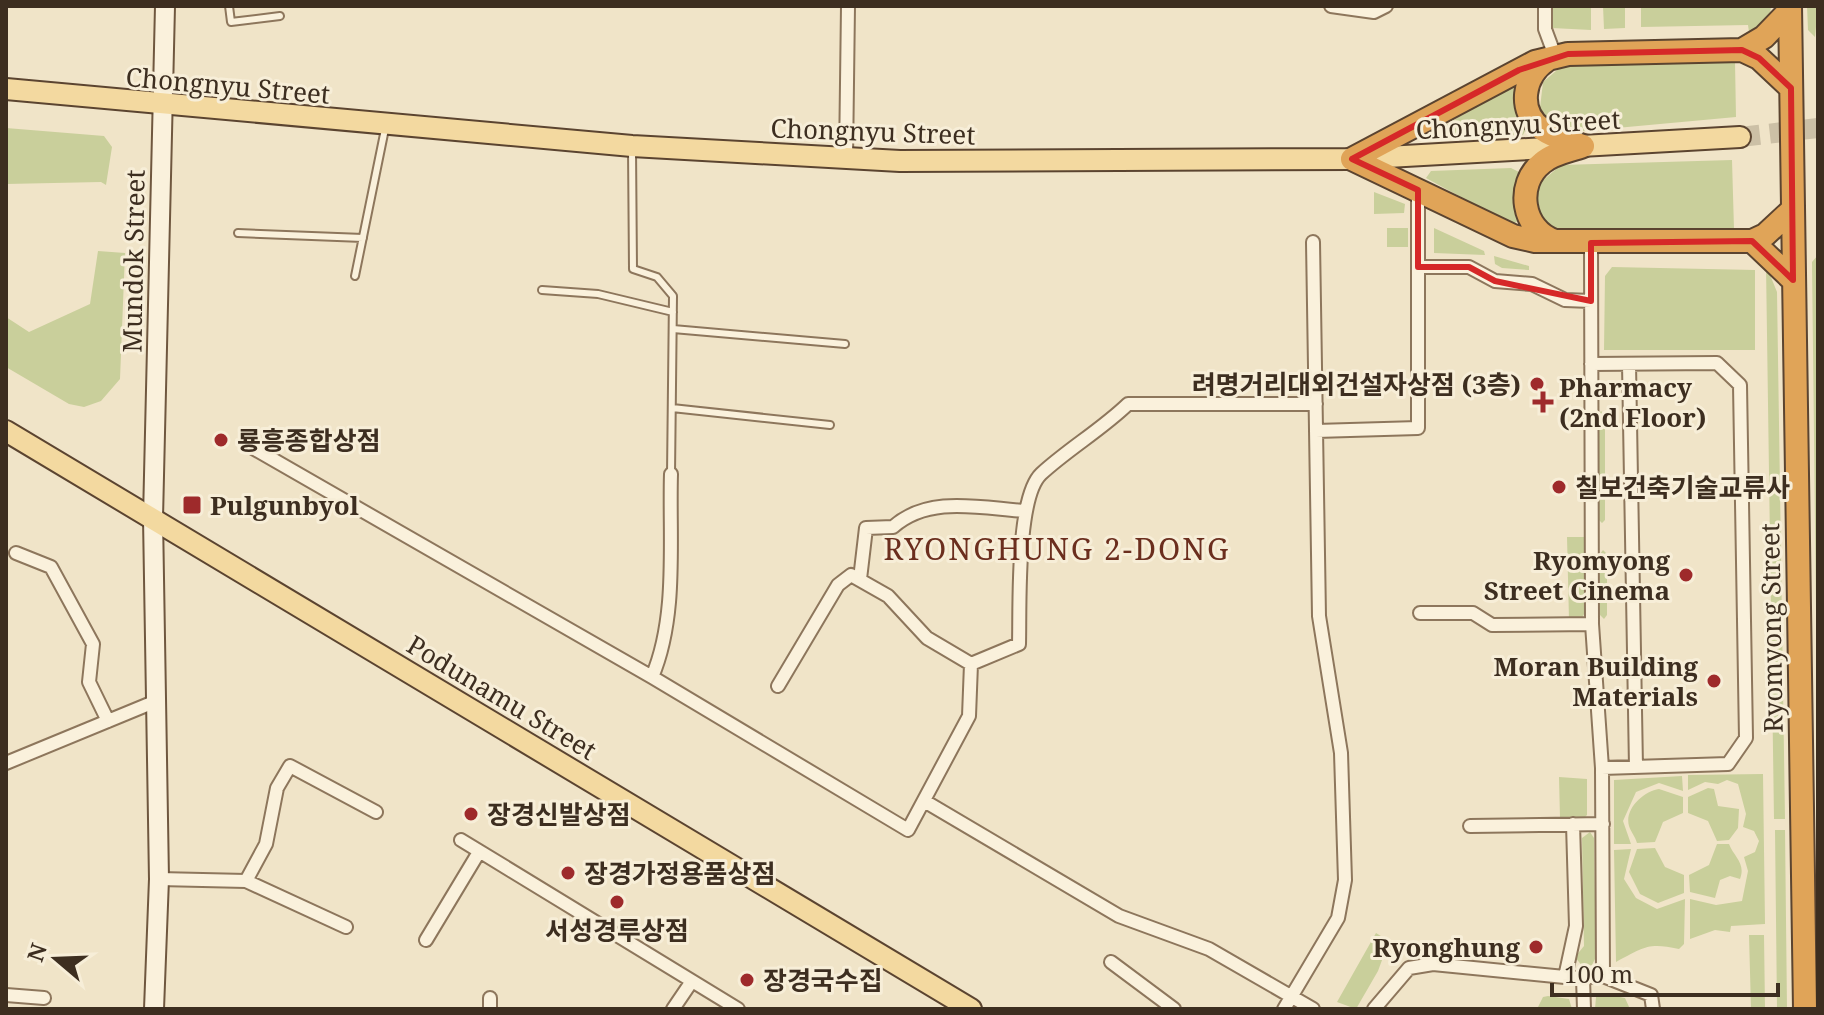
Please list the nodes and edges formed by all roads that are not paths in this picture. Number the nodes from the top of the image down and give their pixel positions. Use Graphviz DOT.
graph roads {
  1 [pos="165,6"];
  2 [pos="229,6"];
  3 [pos="848,6"];
  4 [pos="1331,6"];
  5 [pos="1386,6"];
  6 [pos="1545,6"];
  7 [pos="1790,8"];
  8 [pos="280,16"];
  9 [pos="1742,50"];
  10 [pos="1555,56"];
  11 [pos="1791,88"];
  12 [pos="6,89"];
  13 [pos="165,105"];
  14 [pos="385,125"];
  15 [pos="1740,137"];
  16 [pos="632,146"];
  17 [pos="1583,146"];
  18 [pos="846,159"];
  19 [pos="1352,159"];
  20 [pos="1418,190"];
  21 [pos="1792,210"];
  22 [pos="238,233"];
  23 [pos="363,238"];
  24 [pos="1752,241"];
  25 [pos="1313,242"];
  26 [pos="1591,243"];
  27 [pos="1563,244"];
  28 [pos="1418,267"];
  29 [pos="355,276"];
  30 [pos="1793,280"];
  31 [pos="542,290"];
  32 [pos="1591,301"];
  33 [pos="673,312"];
  34 [pos="673,329"];
  35 [pos="845,344"];
  36 [pos="1591,364"];
  37 [pos="1629,364"];
  38 [pos="1316,404"];
  39 [pos="672,408"];
  40 [pos="830,425"];
  41 [pos="6,431"];
  42 [pos="1316,431"];
  43 [pos="253,448"];
  44 [pos="671,474"];
  45 [pos="1025,511"];
  46 [pos="153,518"];
  47 [pos="16,553"];
  48 [pos="860,579"];
  49 [pos="1420,613"];
  50 [pos="1592,624"];
  51 [pos="971,664"];
  52 [pos="652,677"];
  53 [pos="778,686"];
  54 [pos="154,702"];
  55 [pos="108,721"];
  56 [pos="6,763"];
  57 [pos="1636,767"];
  58 [pos="1602,768"];
  59 [pos="926,802"];
  60 [pos="376,812"];
  61 [pos="1573,824"];
  62 [pos="1603,824"];
  63 [pos="1470,826"];
  64 [pos="461,840"];
  65 [pos="479,852"];
  66 [pos="159,879"];
  67 [pos="246,881"];
  68 [pos="346,927"];
  69 [pos="426,940"];
  70 [pos="1111,962"];
  71 [pos="1603,976"];
  72 [pos="1565,977"];
  73 [pos="1583,978"];
  74 [pos="692,981"];
  75 [pos="6,995"];
  76 [pos="1291,997"];
  77 [pos="44,998"];
  78 [pos="154,1009"];
  79 [pos="673,1009"];
  80 [pos="738,1009"];
  81 [pos="971,1009"];
  82 [pos="1174,1009"];
  83 [pos="1284,1009"];
  84 [pos="1313,1009"];
  85 [pos="1374,1009"];
  86 [pos="1584,1009"];
  87 [pos="1653,1009"];
  88 [pos="1805,1009"];
  1 -- 13 [label="main road, Mundok Street"];
  2 -- 8 [label="lane"];
  3 -- 18 [label="street"];
  4 -- 5 [label="street"];
  6 -- 10 [label="street"];
  7 -- 9 [label="highway"];
  7 -- 11 [label="highway, Ryomyong Street"];
  9 -- 10 [label="highway"];
  9 -- 11 [label="highway"];
  10 -- 17 [label="highway"];
  10 -- 19 [label="highway"];
  11 -- 21 [label="highway, Ryomyong Street"];
  12 -- 13 [label="main road, Chongnyu Street"];
  13 -- 14 [label="main road, Chongnyu Street"];
  13 -- 46 [label="main road, Mundok Street"];
  14 -- 16 [label="main road, Chongnyu Street"];
  14 -- 23 [label="lane"];
  15 -- 17 [label="main road, Chongnyu Street"];
  16 -- 18 [label="main road, Chongnyu Street"];
  16 -- 33 [label="lane"];
  17 -- 19 [label="main road, Chongnyu Street"];
  17 -- 27 [label="highway"];
  18 -- 19 [label="main road, Chongnyu Street"];
  19 -- 20 [label="highway"];
  20 -- 27 [label="highway"];
  20 -- 28 [label="street"];
  21 -- 24 [label="highway"];
  21 -- 30 [label="highway, Ryomyong Street"];
  22 -- 23 [label="lane"];
  23 -- 29 [label="lane"];
  24 -- 26 [label="highway"];
  24 -- 30 [label="highway"];
  25 -- 38 [label="street"];
  26 -- 27 [label="highway"];
  26 -- 32 [label="street"];
  28 -- 32 [label="street"];
  28 -- 42 [label="street"];
  30 -- 88 [label="highway, Ryomyong Street"];
  31 -- 33 [label="lane"];
  32 -- 36 [label="street"];
  33 -- 34 [label="lane"];
  34 -- 35 [label="lane"];
  34 -- 39 [label="lane"];
  36 -- 37 [label="street"];
  36 -- 50 [label="street"];
  37 -- 57 [label="street"];
  37 -- 57 [label="street"];
  38 -- 42 [label="street"];
  38 -- 45 [label="street"];
  39 -- 40 [label="lane"];
  39 -- 44 [label="lane"];
  41 -- 46 [label="main road, Podunamu Street"];
  42 -- 76 [label="street"];
  43 -- 52 [label="street"];
  44 -- 52 [label="street"];
  45 -- 48 [label="street"];
  45 -- 51 [label="street"];
  46 -- 54 [label="main road, Mundok Street"];
  46 -- 81 [label="main road, Podunamu Street"];
  47 -- 55 [label="street"];
  48 -- 51 [label="street"];
  48 -- 53 [label="street"];
  49 -- 50 [label="street"];
  50 -- 58 [label="street"];
  51 -- 59 [label="street"];
  52 -- 59 [label="street"];
  54 -- 55 [label="street"];
  54 -- 66 [label="main road, Mundok Street"];
  55 -- 56 [label="street"];
  57 -- 58 [label="street"];
  58 -- 62 [label="street"];
  59 -- 76 [label="street"];
  60 -- 67 [label="street"];
  61 -- 62 [label="street"];
  61 -- 63 [label="street"];
  61 -- 72 [label="street"];
  62 -- 71 [label="street"];
  64 -- 65 [label="street"];
  65 -- 69 [label="street"];
  65 -- 74 [label="street"];
  66 -- 67 [label="street"];
  66 -- 78 [label="main road, Mundok Street"];
  67 -- 68 [label="street"];
  70 -- 82 [label="street"];
  71 -- 73 [label="street"];
  71 -- 87 [label="street"];
  72 -- 73 [label="street"];
  72 -- 85 [label="street"];
  73 -- 86 [label="street"];
  74 -- 79 [label="street"];
  74 -- 80 [label="street"];
  75 -- 77 [label="street"];
  76 -- 83 [label="street"];
  76 -- 84 [label="street"];
}
